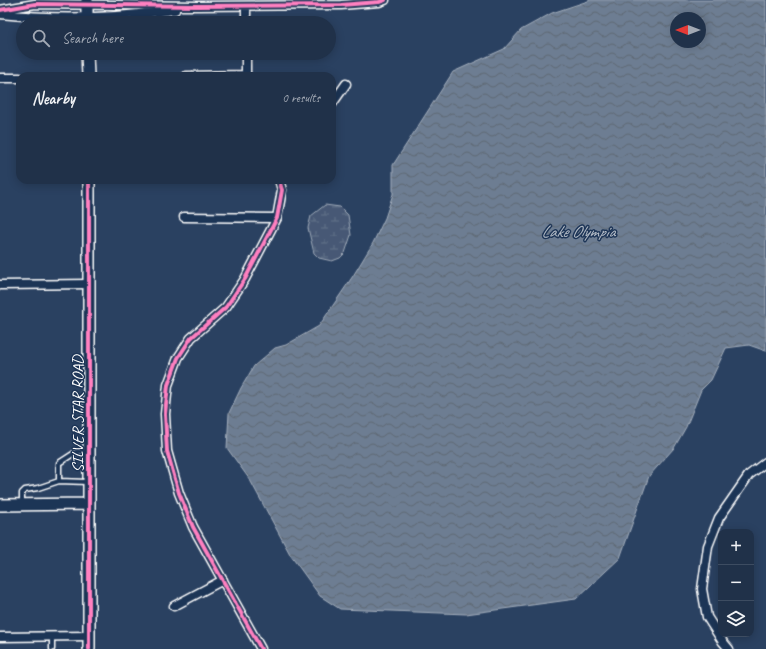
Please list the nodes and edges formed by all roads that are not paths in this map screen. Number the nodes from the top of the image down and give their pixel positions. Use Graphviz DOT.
graph roads {
  1 [pos="385,0"];
  2 [pos="87,1"];
  3 [pos="196,6"];
  4 [pos="246,6"];
  5 [pos="0,10"];
  6 [pos="0,14"];
  7 [pos="18,16"];
  8 [pos="87,16"];
  9 [pos="126,16"];
  10 [pos="246,16"];
  11 [pos="87,60"];
  12 [pos="246,60"];
  13 [pos="88,72"];
  14 [pos="246,72"];
  15 [pos="0,78"];
  16 [pos="16,78"];
  17 [pos="346,84"];
  18 [pos="336,98"];
  19 [pos="89,184"];
  20 [pos="281,184"];
  21 [pos="184,217"];
  22 [pos="277,218"];
  23 [pos="90,284"];
  24 [pos="0,285"];
  25 [pos="90,451"];
  26 [pos="766,462"];
  27 [pos="59,481"];
  28 [pos="89,482"];
  29 [pos="89,504"];
  30 [pos="0,505"];
  31 [pos="22,505"];
  32 [pos="223,580"];
  33 [pos="174,606"];
  34 [pos="89,636"];
  35 [pos="0,637"];
  36 [pos="52,637"];
  37 [pos="52,649"];
  38 [pos="89,649"];
  39 [pos="261,649"];
  40 [pos="729,649"];
  1 -- 4 [label="street"];
  2 -- 3 [label="street"];
  2 -- 5 [label="street"];
  2 -- 8 [label="main road"];
  3 -- 4 [label="street"];
  3 -- 9 [label="street"];
  4 -- 10 [label="street"];
  6 -- 7 [label="street"];
  11 -- 13 [label="main road"];
  12 -- 14 [label="street"];
  15 -- 16 [label="street"];
  17 -- 18 [label="street"];
  19 -- 23 [label="main road, SILVER STAR ROAD"];
  20 -- 22 [label="street"];
  21 -- 22 [label="street"];
  22 -- 32 [label="street"];
  23 -- 24 [label="street"];
  23 -- 25 [label="main road, SILVER STAR ROAD"];
  25 -- 27 [label="lane"];
  25 -- 28 [label="main road, SILVER STAR ROAD"];
  26 -- 40 [label="street"];
  27 -- 28 [label="lane"];
  27 -- 31 [label="lane"];
  28 -- 29 [label="main road, SILVER STAR ROAD"];
  29 -- 31 [label="main road"];
  29 -- 34 [label="main road, SILVER STAR ROAD"];
  30 -- 31 [label="main road"];
  32 -- 33 [label="street"];
  32 -- 39 [label="street"];
  34 -- 36 [label="street"];
  34 -- 38 [label="main road, SILVER STAR ROAD"];
  35 -- 36 [label="street"];
  36 -- 37 [label="lane"];
}
